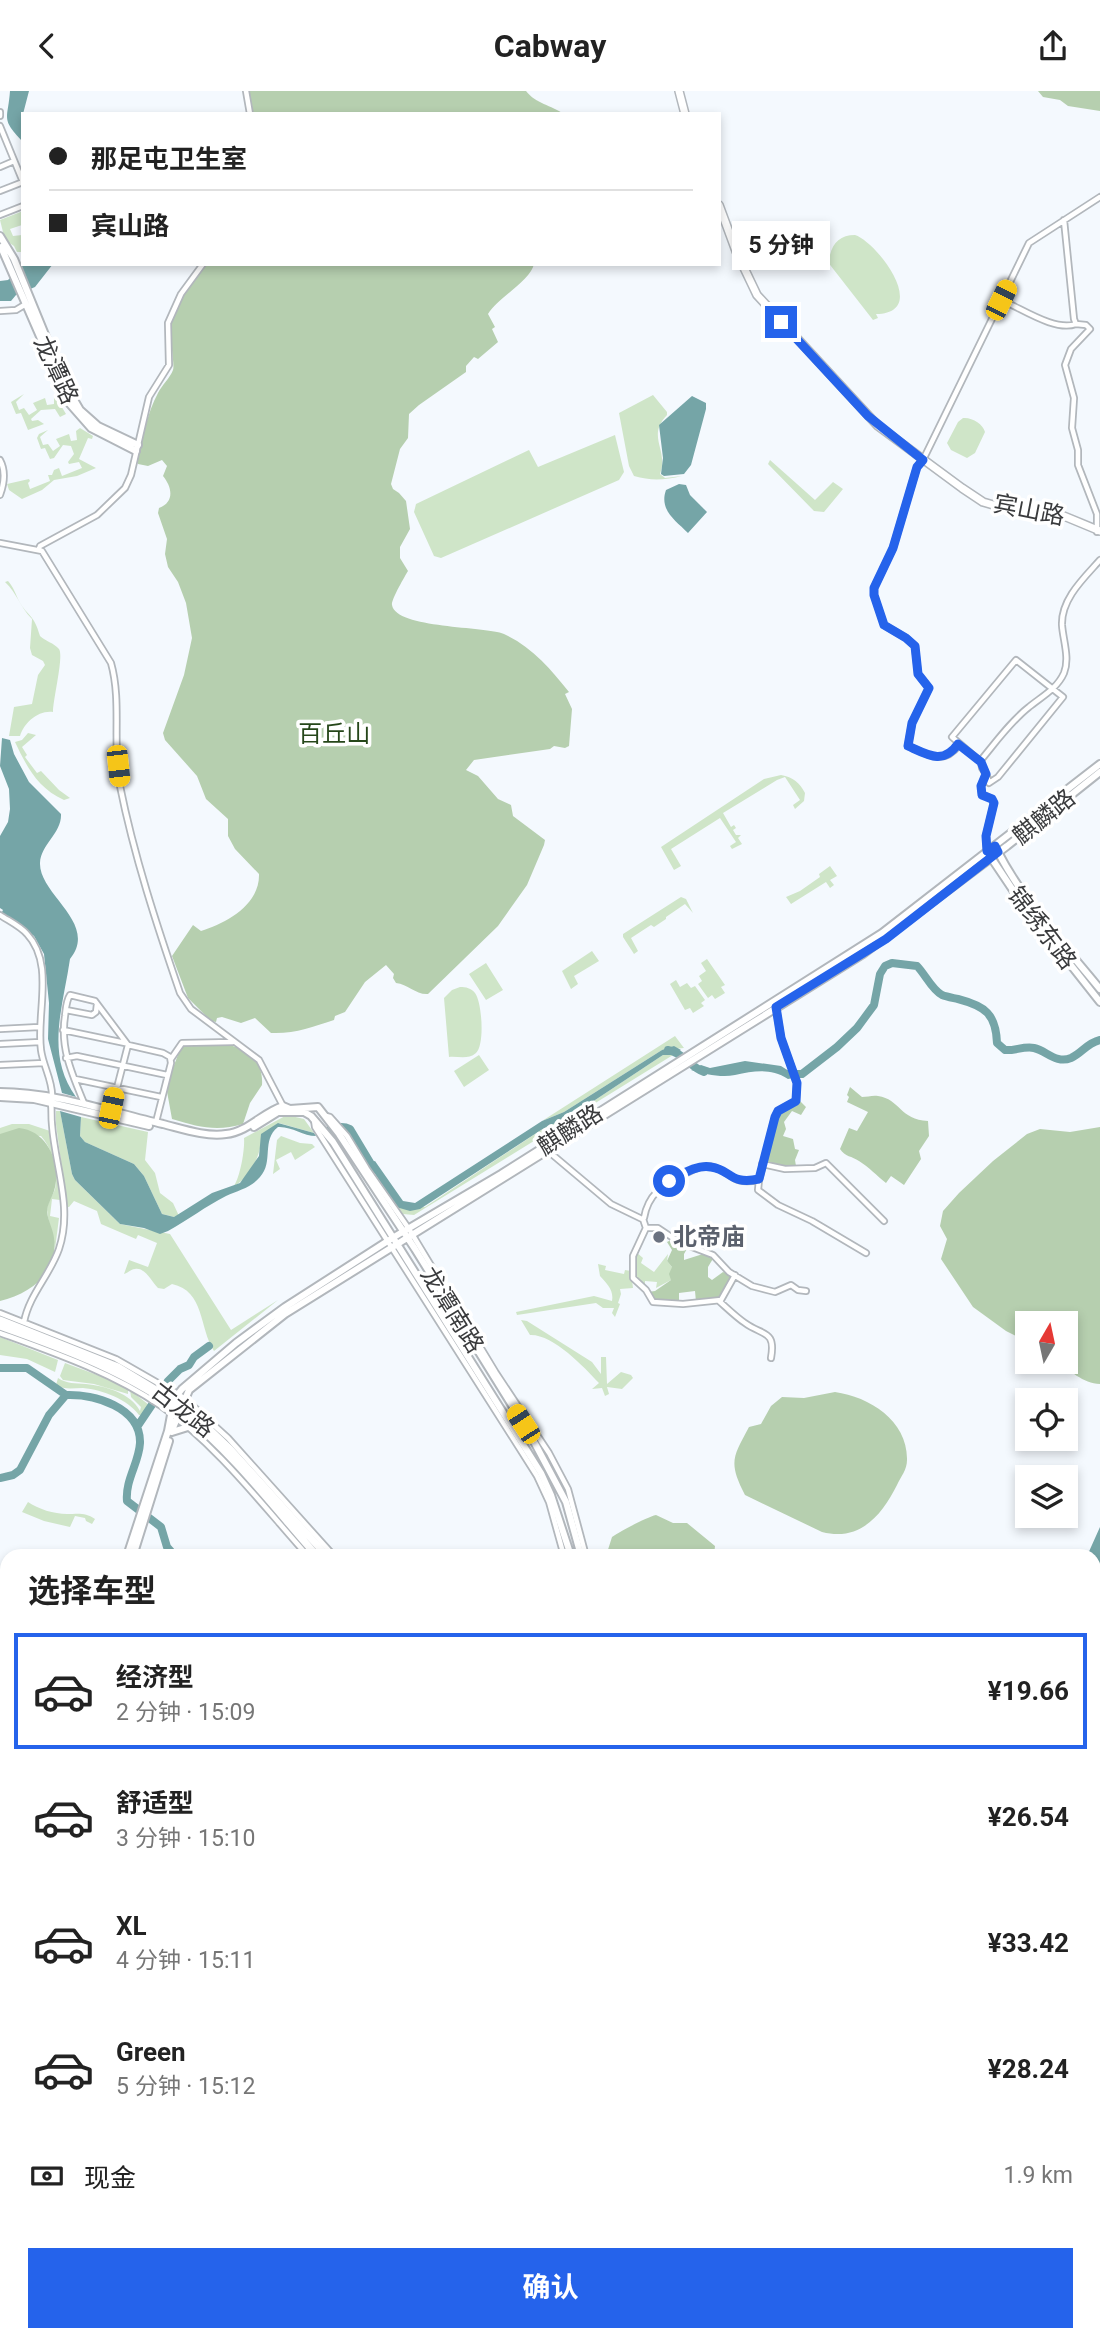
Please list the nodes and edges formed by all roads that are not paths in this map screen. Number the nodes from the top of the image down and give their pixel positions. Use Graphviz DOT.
graph roads {
  1 [pos="246,91"];
  2 [pos="681,91"];
  3 [pos="250,112"];
  4 [pos="686,112"];
  5 [pos="0,126"];
  6 [pos="3,141"];
  7 [pos="14,161"];
  8 [pos="0,167"];
  9 [pos="21,177"];
  10 [pos="21,183"];
  11 [pos="0,191"];
  12 [pos="1100,197"];
  13 [pos="21,208"];
  14 [pos="721,210"];
  15 [pos="0,215"];
  16 [pos="721,220"];
  17 [pos="1064,220"];
  18 [pos="0,236"];
  19 [pos="0,245"];
  20 [pos="3,259"];
  21 [pos="202,266"];
  22 [pos="15,271"];
  23 [pos="27,299"];
  24 [pos="1001,300"];
  25 [pos="0,311"];
  26 [pos="1076,324"];
  27 [pos="137,448"];
  28 [pos="0,460"];
  29 [pos="923,460"];
  30 [pos="0,495"];
  31 [pos="1099,531"];
  32 [pos="0,543"];
  33 [pos="39,549"];
  34 [pos="1100,560"];
  35 [pos="1053,688"];
  36 [pos="958,744"];
  37 [pos="981,762"];
  38 [pos="1100,764"];
  39 [pos="1100,772"];
  40 [pos="986,774"];
  41 [pos="997,849"];
  42 [pos="989,855"];
  43 [pos="0,915"];
  44 [pos="1100,989"];
  45 [pos="1100,1002"];
  46 [pos="97,1003"];
  47 [pos="776,1007"];
  48 [pos="66,1010"];
  49 [pos="39,1027"];
  50 [pos="0,1029"];
  51 [pos="63,1030"];
  52 [pos="40,1042"];
  53 [pos="234,1042"];
  54 [pos="0,1044"];
  55 [pos="127,1044"];
  56 [pos="696,1053"];
  57 [pos="66,1058"];
  58 [pos="171,1059"];
  59 [pos="44,1063"];
  60 [pos="0,1065"];
  61 [pos="121,1065"];
  62 [pos="677,1066"];
  63 [pos="167,1075"];
  64 [pos="75,1079"];
  65 [pos="116,1086"];
  66 [pos="0,1095"];
  67 [pos="161,1097"];
  68 [pos="53,1101"];
  69 [pos="84,1107"];
  70 [pos="283,1108"];
  71 [pos="111,1112"];
  72 [pos="156,1123"];
  73 [pos="548,1150"];
  74 [pos="761,1164"];
  75 [pos="759,1179"];
  76 [pos="643,1219"];
  77 [pos="884,1221"];
  78 [pos="646,1228"];
  79 [pos="408,1233"];
  80 [pos="392,1242"];
  81 [pos="866,1253"];
  82 [pos="735,1275"];
  83 [pos="807,1291"];
  84 [pos="719,1301"];
  85 [pos="0,1313"];
  86 [pos="0,1320"];
  87 [pos="24,1322"];
  88 [pos="2,1329"];
  89 [pos="11,1337"];
  90 [pos="39,1341"];
  91 [pos="42,1350"];
  92 [pos="771,1358"];
  93 [pos="117,1363"];
  94 [pos="98,1368"];
  95 [pos="125,1377"];
  96 [pos="128,1386"];
  97 [pos="483,1386"];
  98 [pos="160,1394"];
  99 [pos="516,1400"];
  100 [pos="177,1405"];
  101 [pos="515,1411"];
  102 [pos="188,1427"];
  103 [pos="172,1431"];
  104 [pos="227,1447"];
  105 [pos="222,1461"];
  106 [pos="245,1475"];
  107 [pos="244,1485"];
  108 [pos="272,1496"];
  109 [pos="148,1500"];
  110 [pos="265,1508"];
  111 [pos="140,1526"];
  112 [pos="309,1546"];
  113 [pos="130,1549"];
  114 [pos="135,1549"];
  115 [pos="303,1549"];
  116 [pos="309,1549"];
  117 [pos="311,1549"];
  118 [pos="321,1549"];
  119 [pos="327,1549"];
  120 [pos="562,1549"];
  121 [pos="569,1549"];
  122 [pos="581,1549"];
  123 [pos="581,1549"];
  1 -- 3 [label="street"];
  2 -- 4 [label="main road"];
  5 -- 6 [label="street"];
  6 -- 7 [label="street"];
  7 -- 8 [label="street"];
  7 -- 9 [label="street"];
  10 -- 11 [label="street"];
  12 -- 17 [label="street"];
  13 -- 15 [label="street"];
  14 -- 29 [label="main road, 宾山路"];
  16 -- 29 [label="main road, 宾山路"];
  17 -- 24 [label="street"];
  17 -- 26 [label="street"];
  18 -- 22 [label="main road"];
  19 -- 20 [label="main road"];
  20 -- 22 [label="main road"];
  21 -- 27 [label="street"];
  22 -- 23 [label="main road, 龙潭路"];
  23 -- 25 [label="street"];
  23 -- 27 [label="main road, 龙潭路"];
  24 -- 26 [label="street"];
  24 -- 29 [label="street"];
  26 -- 31 [label="street"];
  27 -- 33 [label="street"];
  28 -- 30 [label="street"];
  29 -- 31 [label="main road, 宾山路"];
  29 -- 36 [label="street"];
  32 -- 33 [label="street"];
  33 -- 53 [label="street"];
  34 -- 35 [label="street"];
  35 -- 36 [label="street"];
  35 -- 37 [label="street"];
  35 -- 40 [label="street"];
  36 -- 37 [label="street"];
  37 -- 40 [label="street"];
  38 -- 41 [label="main road, 麒麟路"];
  39 -- 41 [label="main road, 麒麟路"];
  40 -- 42 [label="street"];
  41 -- 42 [label="main road, 麒麟路"];
  41 -- 44 [label="main road, 锦绣东路"];
  42 -- 45 [label="main road, 锦绣东路"];
  42 -- 47 [label="main road, 麒麟路"];
  42 -- 56 [label="main road, 麒麟路"];
  43 -- 49 [label="street"];
  46 -- 48 [label="street"];
  46 -- 48 [label="street"];
  46 -- 55 [label="street"];
  47 -- 56 [label="main road, 麒麟路"];
  47 -- 74 [label="street"];
  48 -- 51 [label="street"];
  49 -- 50 [label="street"];
  49 -- 52 [label="street"];
  51 -- 55 [label="street"];
  51 -- 57 [label="street"];
  52 -- 54 [label="street"];
  52 -- 59 [label="street"];
  53 -- 58 [label="street"];
  53 -- 70 [label="street"];
  55 -- 58 [label="street"];
  55 -- 61 [label="street"];
  56 -- 62 [label="main road, 麒麟路"];
  57 -- 61 [label="street"];
  57 -- 64 [label="street"];
  58 -- 63 [label="street"];
  59 -- 60 [label="street"];
  59 -- 68 [label="street"];
  61 -- 63 [label="street"];
  61 -- 65 [label="street"];
  62 -- 73 [label="main road, 麒麟路"];
  62 -- 79 [label="main road, 麒麟路"];
  63 -- 67 [label="street"];
  64 -- 65 [label="street"];
  64 -- 69 [label="street"];
  65 -- 67 [label="street"];
  65 -- 71 [label="street"];
  66 -- 68 [label="main road"];
  67 -- 72 [label="street"];
  68 -- 69 [label="main road"];
  68 -- 87 [label="street"];
  69 -- 70 [label="main road"];
  69 -- 71 [label="main road"];
  70 -- 72 [label="main road"];
  70 -- 79 [label="main road, 龙潭南路"];
  70 -- 80 [label="main road, 龙潭南路"];
  71 -- 72 [label="main road"];
  73 -- 76 [label="street"];
  73 -- 79 [label="main road, 麒麟路"];
  74 -- 75 [label="street"];
  74 -- 77 [label="street"];
  75 -- 76 [label="street"];
  75 -- 81 [label="street"];
  76 -- 78 [label="street"];
  78 -- 82 [label="street"];
  78 -- 84 [label="street"];
  79 -- 80 [label="main road, 麒麟路"];
  79 -- 99 [label="street"];
  79 -- 101 [label="main road, 龙潭南路"];
  80 -- 97 [label="main road, 龙潭南路"];
  80 -- 100 [label="main road, 麒麟路"];
  82 -- 83 [label="street"];
  82 -- 84 [label="street"];
  84 -- 92 [label="street"];
  85 -- 87 [label="street"];
  86 -- 93 [label="main road, 古龙路"];
  87 -- 93 [label="street"];
  88 -- 89 [label="main road"];
  88 -- 90 [label="main road, 古龙路"];
  89 -- 91 [label="street"];
  90 -- 91 [label="main road"];
  90 -- 94 [label="main road, 古龙路"];
  91 -- 94 [label="street"];
  93 -- 98 [label="main road, 古龙路"];
  94 -- 95 [label="main road, 古龙路"];
  94 -- 96 [label="street"];
  95 -- 96 [label="main road"];
  95 -- 98 [label="main road, 古龙路"];
  96 -- 98 [label="street"];
  97 -- 120 [label="street"];
  97 -- 121 [label="main road, 龙潭南路"];
  98 -- 100 [label="main road, 古龙路"];
  98 -- 100 [label="street"];
  99 -- 101 [label="main road"];
  99 -- 122 [label="street"];
  100 -- 102 [label="street"];
  100 -- 103 [label="main road, 麒麟路"];
  100 -- 104 [label="main road, 古龙路"];
  100 -- 104 [label="street"];
  100 -- 109 [label="main road, 麒麟路"];
  101 -- 123 [label="main road, 龙潭南路"];
  102 -- 103 [label="main road"];
  102 -- 105 [label="street"];
  103 -- 109 [label="main road, 麒麟路"];
  104 -- 105 [label="main road"];
  104 -- 106 [label="main road, 古龙路"];
  104 -- 108 [label="main road, 古龙路"];
  105 -- 107 [label="street"];
  106 -- 107 [label="main road"];
  106 -- 108 [label="main road, 古龙路"];
  107 -- 110 [label="street"];
  108 -- 110 [label="main road"];
  108 -- 112 [label="main road, 古龙路"];
  108 -- 118 [label="main road, 古龙路"];
  108 -- 119 [label="street"];
  109 -- 111 [label="main road, 麒麟路"];
  110 -- 115 [label="street"];
  111 -- 113 [label="main road, 麒麟路"];
  111 -- 114 [label="main road, 麒麟路"];
  112 -- 116 [label="main road"];
  112 -- 117 [label="main road, 古龙路"];
}
